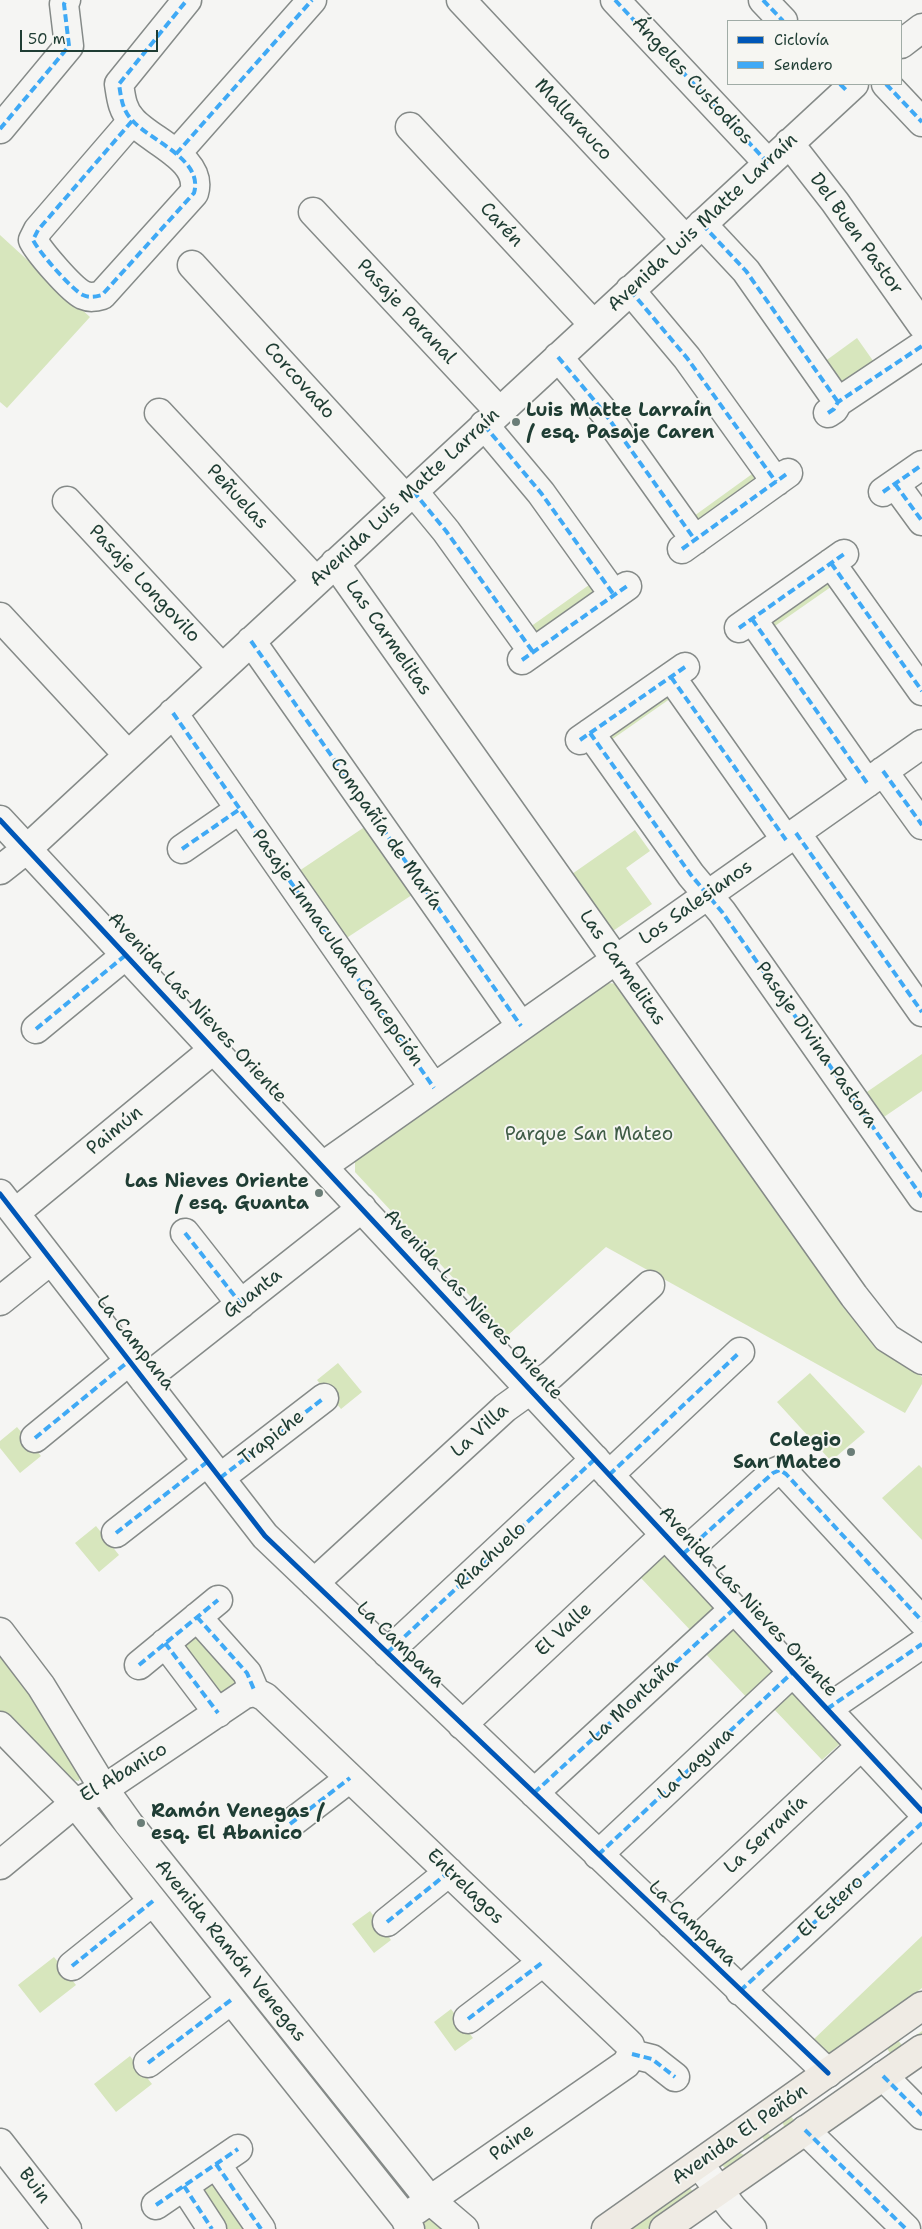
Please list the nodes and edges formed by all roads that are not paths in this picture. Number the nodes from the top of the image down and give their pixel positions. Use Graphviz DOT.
graph roads {
  1 [pos="66,0"];
  2 [pos="187,0"];
  3 [pos="312,0"];
  4 [pos="461,0"];
  5 [pos="615,0"];
  6 [pos="763,0"];
  7 [pos="782,20"];
  8 [pos="922,28"];
  9 [pos="902,43"];
  10 [pos="887,85"];
  11 [pos="847,86"];
  12 [pos="132,121"];
  13 [pos="922,122"];
  14 [pos="410,126"];
  15 [pos="0,129"];
  16 [pos="789,143"];
  17 [pos="176,154"];
  18 [pos="768,163"];
  19 [pos="313,212"];
  20 [pos="694,232"];
  21 [pos="192,265"];
  22 [pos="630,290"];
  23 [pos="593,324"];
  24 [pos="922,325"];
  25 [pos="922,346"];
  26 [pos="558,357"];
  27 [pos="159,412"];
  28 [pos="492,418"];
  29 [pos="922,465"];
  30 [pos="409,495"];
  31 [pos="67,501"];
  32 [pos="922,521"];
  33 [pos="325,572"];
  34 [pos="0,617"];
  35 [pos="250,641"];
  36 [pos="527,656"];
  37 [pos="222,668"];
  38 [pos="922,691"];
  39 [pos="173,713"];
  40 [pos="922,744"];
  41 [pos="128,755"];
  42 [pos="875,777"];
  43 [pos="240,809"];
  44 [pos="0,820"];
  45 [pos="922,825"];
  46 [pos="791,836"];
  47 [pos="28,848"];
  48 [pos="182,849"];
  49 [pos="0,870"];
  50 [pos="707,895"];
  51 [pos="127,954"];
  52 [pos="616,960"];
  53 [pos="922,1012"];
  54 [pos="521,1026"];
  55 [pos="36,1029"];
  56 [pos="214,1049"];
  57 [pos="434,1088"];
  58 [pos="323,1166"];
  59 [pos="922,1197"];
  60 [pos="8,1203"];
  61 [pos="362,1208"];
  62 [pos="185,1233"];
  63 [pos="52,1260"];
  64 [pos="650,1285"];
  65 [pos="0,1301"];
  66 [pos="241,1304"];
  67 [pos="740,1352"];
  68 [pos="922,1360"];
  69 [pos="137,1370"];
  70 [pos="531,1390"];
  71 [pos="324,1398"];
  72 [pos="35,1438"];
  73 [pos="602,1467"];
  74 [pos="214,1470"];
  75 [pos="116,1533"];
  76 [pos="674,1545"];
  77 [pos="314,1583"];
  78 [pos="218,1600"];
  79 [pos="734,1609"];
  80 [pos="197,1617"];
  81 [pos="922,1621"];
  82 [pos="0,1632"];
  83 [pos="165,1643"];
  84 [pos="922,1644"];
  85 [pos="387,1654"];
  86 [pos="139,1665"];
  87 [pos="793,1672"];
  88 [pos="255,1692"];
  89 [pos="827,1709"];
  90 [pos="218,1713"];
  91 [pos="462,1725"];
  92 [pos="0,1726"];
  93 [pos="861,1746"];
  94 [pos="350,1778"];
  95 [pos="104,1789"];
  96 [pos="534,1793"];
  97 [pos="74,1803"];
  98 [pos="922,1812"];
  99 [pos="922,1822"];
  100 [pos="290,1824"];
  101 [pos="598,1855"];
  102 [pos="0,1865"];
  103 [pos="449,1872"];
  104 [pos="153,1901"];
  105 [pos="387,1922"];
  106 [pos="671,1924"];
  107 [pos="543,1962"];
  108 [pos="72,1966"];
  109 [pos="740,1991"];
  110 [pos="231,2000"];
  111 [pos="922,2006"];
  112 [pos="468,2019"];
  113 [pos="922,2049"];
  114 [pos="632,2054"];
  115 [pos="148,2063"];
  116 [pos="828,2073"];
  117 [pos="883,2076"];
  118 [pos="674,2077"];
  119 [pos="922,2115"];
  120 [pos="805,2130"];
  121 [pos="0,2143"];
  122 [pos="238,2149"];
  123 [pos="216,2164"];
  124 [pos="698,2164"];
  125 [pos="184,2186"];
  126 [pos="718,2191"];
  127 [pos="430,2200"];
  128 [pos="156,2206"];
  129 [pos="401,2225"];
  130 [pos="60,2226"];
  131 [pos="212,2229"];
  132 [pos="261,2229"];
  133 [pos="464,2229"];
  134 [pos="606,2229"];
  135 [pos="664,2229"];
  136 [pos="752,2229"];
  137 [pos="906,2229"];
  1 -- 15 [label="street"];
  2 -- 12 [label="street"];
  3 -- 17 [label="street"];
  4 -- 20 [label="street, Mallarauco"];
  5 -- 18 [label="street, Ángeles Custodios"];
  6 -- 7 [label="street"];
  8 -- 9 [label="street"];
  10 -- 13 [label="street"];
  11 -- 16 [label="street, Avenida Luis Matte Larraín"];
  12 -- 17 [label="street"];
  12 -- 17 [label="street"];
  14 -- 23 [label="street, Carén"];
  16 -- 18 [label="street, Avenida Luis Matte Larraín"];
  16 -- 24 [label="street, Del Buen Pastor"];
  18 -- 20 [label="street, Avenida Luis Matte Larraín"];
  19 -- 28 [label="street, Pasaje Paranal"];
  20 -- 22 [label="street, Avenida Luis Matte Larraín"];
  20 -- 25 [label="street, Mallarauco"];
  21 -- 30 [label="street, Corcovado"];
  22 -- 23 [label="street, Avenida Luis Matte Larraín"];
  22 -- 26 [label="street"];
  23 -- 26 [label="street, Avenida Luis Matte Larraín"];
  26 -- 28 [label="street, Avenida Luis Matte Larraín"];
  27 -- 33 [label="street, Peñuelas"];
  28 -- 30 [label="street, Avenida Luis Matte Larraín"];
  28 -- 36 [label="street, Pasaje Paranal"];
  29 -- 32 [label="street"];
  30 -- 33 [label="street, Avenida Luis Matte Larraín"];
  30 -- 36 [label="street, Corcovado"];
  31 -- 37 [label="street, Pasaje Longovilo"];
  33 -- 35 [label="street, Avenida Luis Matte Larraín"];
  33 -- 52 [label="street, Las Carmelitas"];
  34 -- 41 [label="street"];
  35 -- 37 [label="street, Avenida Luis Matte Larraín"];
  35 -- 54 [label="street, Compañía de María"];
  37 -- 39 [label="street, Avenida Luis Matte Larraín"];
  38 -- 42 [label="street"];
  39 -- 41 [label="street, Avenida Luis Matte Larraín"];
  39 -- 43 [label="street, Pasaje Inmaculada Concepción"];
  40 -- 42 [label="street, Los Salesianos"];
  41 -- 47 [label="street, Avenida Luis Matte Larraín"];
  42 -- 45 [label="street"];
  42 -- 46 [label="street, Los Salesianos"];
  43 -- 48 [label="street, Pasaje Inmaculada Concepción"];
  43 -- 57 [label="street, Pasaje Inmaculada Concepción"];
  44 -- 47 [label="street, Avenida Las Nieves Oriente"];
  46 -- 50 [label="street, Los Salesianos"];
  46 -- 50 [label="street, Pasaje Divina Pastora"];
  46 -- 53 [label="street"];
  47 -- 49 [label="street, Avenida Luis Matte Larraín"];
  47 -- 51 [label="street, Avenida Las Nieves Oriente"];
  50 -- 52 [label="street, Los Salesianos"];
  50 -- 59 [label="street, Pasaje Divina Pastora"];
  51 -- 55 [label="street"];
  51 -- 56 [label="street, Avenida Las Nieves Oriente"];
  52 -- 54 [label="street, Los Salesianos"];
  52 -- 68 [label="street, Las Carmelitas"];
  54 -- 57 [label="street, Los Salesianos"];
  56 -- 58 [label="street, Avenida Las Nieves Oriente"];
  56 -- 60 [label="street, Paimún"];
  57 -- 58 [label="street, Los Salesianos"];
  58 -- 61 [label="street, Avenida Las Nieves Oriente"];
  60 -- 63 [label="street, La Campana"];
  61 -- 66 [label="street, Guanta"];
  61 -- 70 [label="street, Avenida Las Nieves Oriente"];
  62 -- 66 [label="street"];
  63 -- 65 [label="street"];
  63 -- 69 [label="street, La Campana"];
  64 -- 70 [label="street, La Villa"];
  66 -- 69 [label="street, Guanta"];
  67 -- 73 [label="street, Riachuelo"];
  69 -- 72 [label="street, Guanta"];
  69 -- 74 [label="street, La Campana"];
  70 -- 73 [label="street, Avenida Las Nieves Oriente"];
  70 -- 77 [label="street, La Villa"];
  71 -- 74 [label="street, Trapiche"];
  73 -- 76 [label="street, Avenida Las Nieves Oriente"];
  73 -- 85 [label="street, Riachuelo"];
  74 -- 75 [label="street, Trapiche"];
  74 -- 77 [label="street, La Campana"];
  76 -- 79 [label="street, Avenida Las Nieves Oriente"];
  76 -- 81 [label="street, El Valle"];
  76 -- 91 [label="street, El Valle"];
  77 -- 85 [label="street, La Campana"];
  78 -- 80 [label="street"];
  79 -- 87 [label="street, Avenida Las Nieves Oriente"];
  79 -- 96 [label="street, La Montaña"];
  80 -- 83 [label="street"];
  80 -- 88 [label="street"];
  82 -- 95 [label="street, Avenida Ramón Venegas"];
  83 -- 86 [label="street"];
  83 -- 90 [label="street"];
  84 -- 89 [label="street"];
  85 -- 91 [label="street, La Campana"];
  87 -- 89 [label="street, Avenida Las Nieves Oriente"];
  87 -- 101 [label="street, La Laguna"];
  88 -- 90 [label="street, El Abanico"];
  88 -- 94 [label="street, Entrelagos"];
  89 -- 93 [label="street, Avenida Las Nieves Oriente"];
  90 -- 95 [label="street, El Abanico"];
  91 -- 96 [label="street, La Campana"];
  92 -- 97 [label="street, Avenida Ramón Venegas"];
  93 -- 98 [label="street, Avenida Las Nieves Oriente"];
  93 -- 106 [label="street, La Serranía"];
  94 -- 100 [label="street"];
  94 -- 103 [label="street, Entrelagos"];
  95 -- 97 [label="street, El Abanico"];
  95 -- 127 [label="street, Avenida Ramón Venegas"];
  96 -- 101 [label="street, La Campana"];
  97 -- 102 [label="street, El Abanico"];
  97 -- 104 [label="street, Avenida Ramón Venegas"];
  99 -- 109 [label="street, El Estero"];
  101 -- 106 [label="street, La Campana"];
  103 -- 105 [label="street"];
  103 -- 107 [label="street, Entrelagos"];
  104 -- 108 [label="street"];
  104 -- 110 [label="street, Avenida Ramón Venegas"];
  106 -- 109 [label="street, La Campana"];
  107 -- 112 [label="street"];
  107 -- 114 [label="street, Entrelagos"];
  109 -- 116 [label="street, La Campana"];
  110 -- 115 [label="street"];
  110 -- 129 [label="street, Avenida Ramón Venegas"];
  111 -- 116 [label="main road, Avenida El Peñón"];
  113 -- 117 [label="main road, Avenida El Peñón"];
  114 -- 118 [label="street"];
  114 -- 127 [label="street, Paine"];
  116 -- 124 [label="main road, Avenida El Peñón"];
  117 -- 119 [label="street"];
  117 -- 120 [label="main road, Avenida El Peñón"];
  120 -- 126 [label="main road, Avenida El Peñón"];
  120 -- 137 [label="street"];
  121 -- 130 [label="street, Buin"];
  122 -- 123 [label="street"];
  123 -- 125 [label="street"];
  123 -- 132 [label="street"];
  124 -- 126 [label="street"];
  124 -- 134 [label="main road, Avenida El Peñón"];
  125 -- 128 [label="street"];
  125 -- 131 [label="street"];
  126 -- 135 [label="main road, Avenida El Peñón"];
  126 -- 136 [label="street"];
  127 -- 129 [label="street, Paine"];
  127 -- 133 [label="street, Avenida Ramón Venegas"];
}
